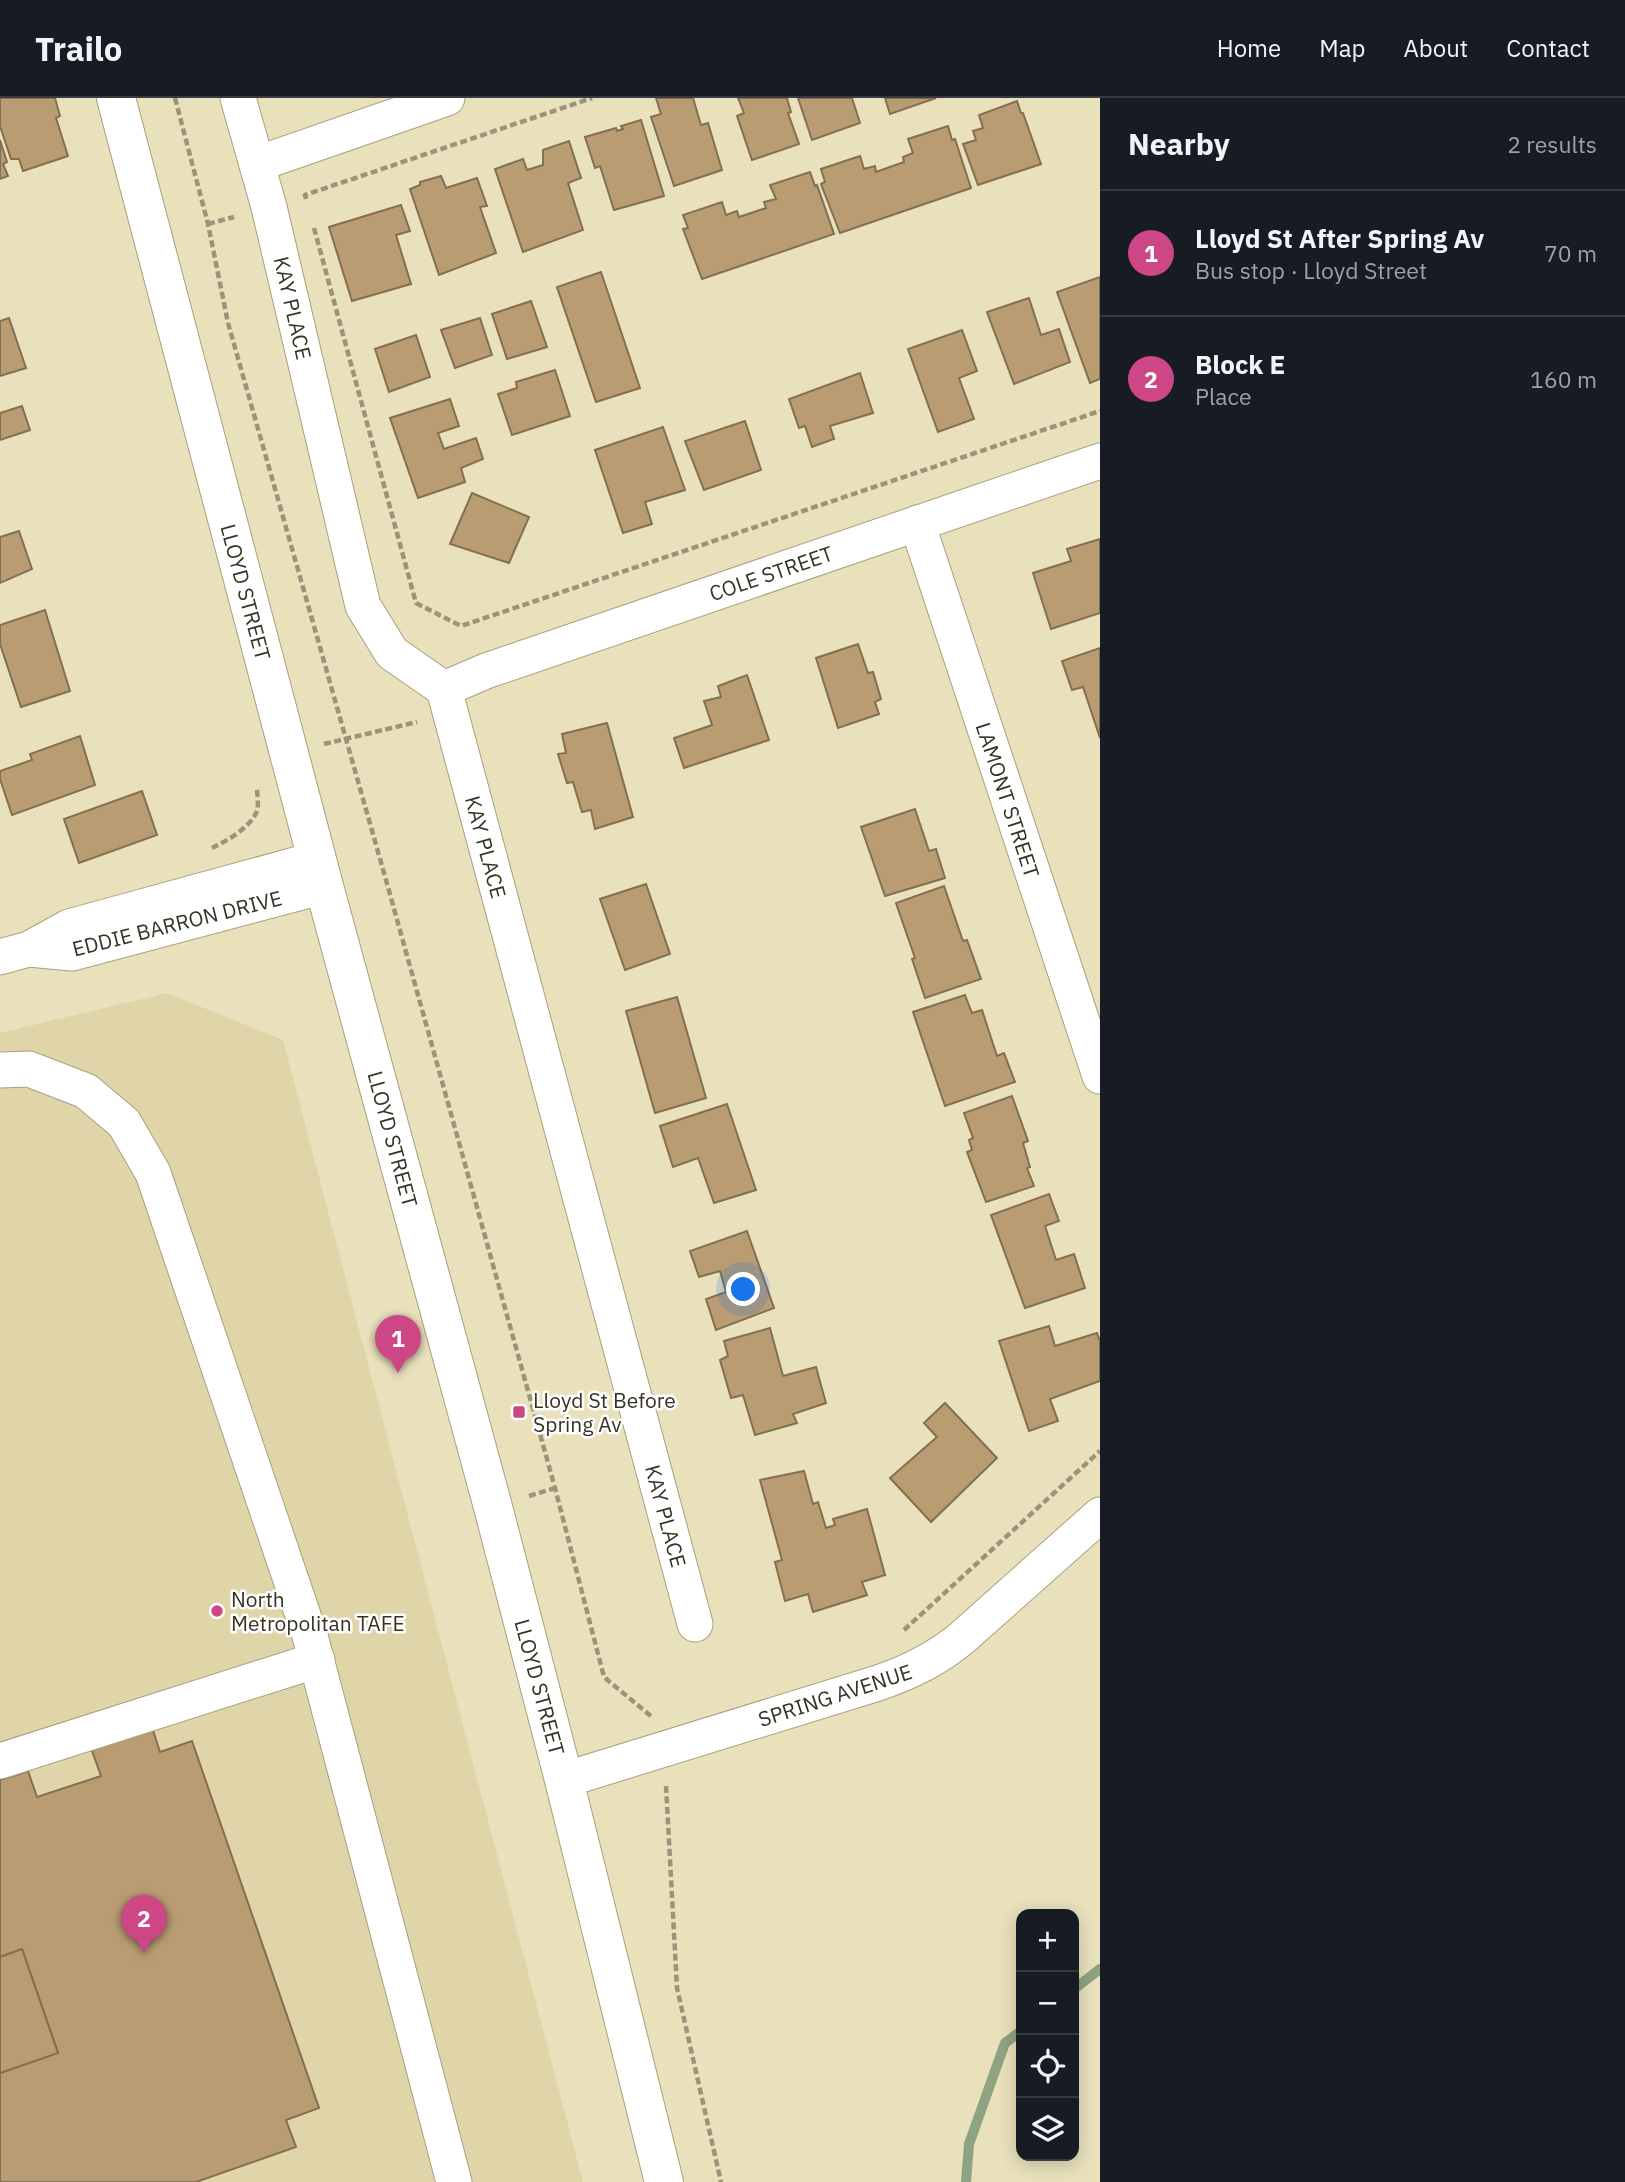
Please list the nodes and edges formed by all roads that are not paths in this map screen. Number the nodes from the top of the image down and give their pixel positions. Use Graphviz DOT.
graph roads {
  1 [pos="116,98"];
  2 [pos="238,98"];
  3 [pos="447,98"];
  4 [pos="257,164"];
  5 [pos="1100,461"];
  6 [pos="917,523"];
  7 [pos="444,690"];
  8 [pos="320,872"];
  9 [pos="15,953"];
  10 [pos="0,1070"];
  11 [pos="1100,1076"];
  12 [pos="1100,1515"];
  13 [pos="695,1624"];
  14 [pos="317,1660"];
  15 [pos="0,1761"];
  16 [pos="564,1780"];
  17 [pos="454,2182"];
  18 [pos="664,2182"];
  1 -- 8 [label="main road, LLOYD STREET"];
  2 -- 4 [label="street, KAY PLACE"];
  3 -- 4 [label="street"];
  4 -- 7 [label="street, KAY PLACE"];
  5 -- 6 [label="street, COLE STREET"];
  6 -- 7 [label="street, COLE STREET"];
  6 -- 11 [label="street, LAMONT STREET"];
  7 -- 13 [label="street, KAY PLACE"];
  8 -- 9 [label="street, EDDIE BARRON DRIVE"];
  8 -- 16 [label="main road, LLOYD STREET"];
  10 -- 14 [label="street"];
  12 -- 16 [label="street, SPRING AVENUE"];
  14 -- 15 [label="street"];
  14 -- 17 [label="street"];
  16 -- 18 [label="main road, LLOYD STREET"];
}
